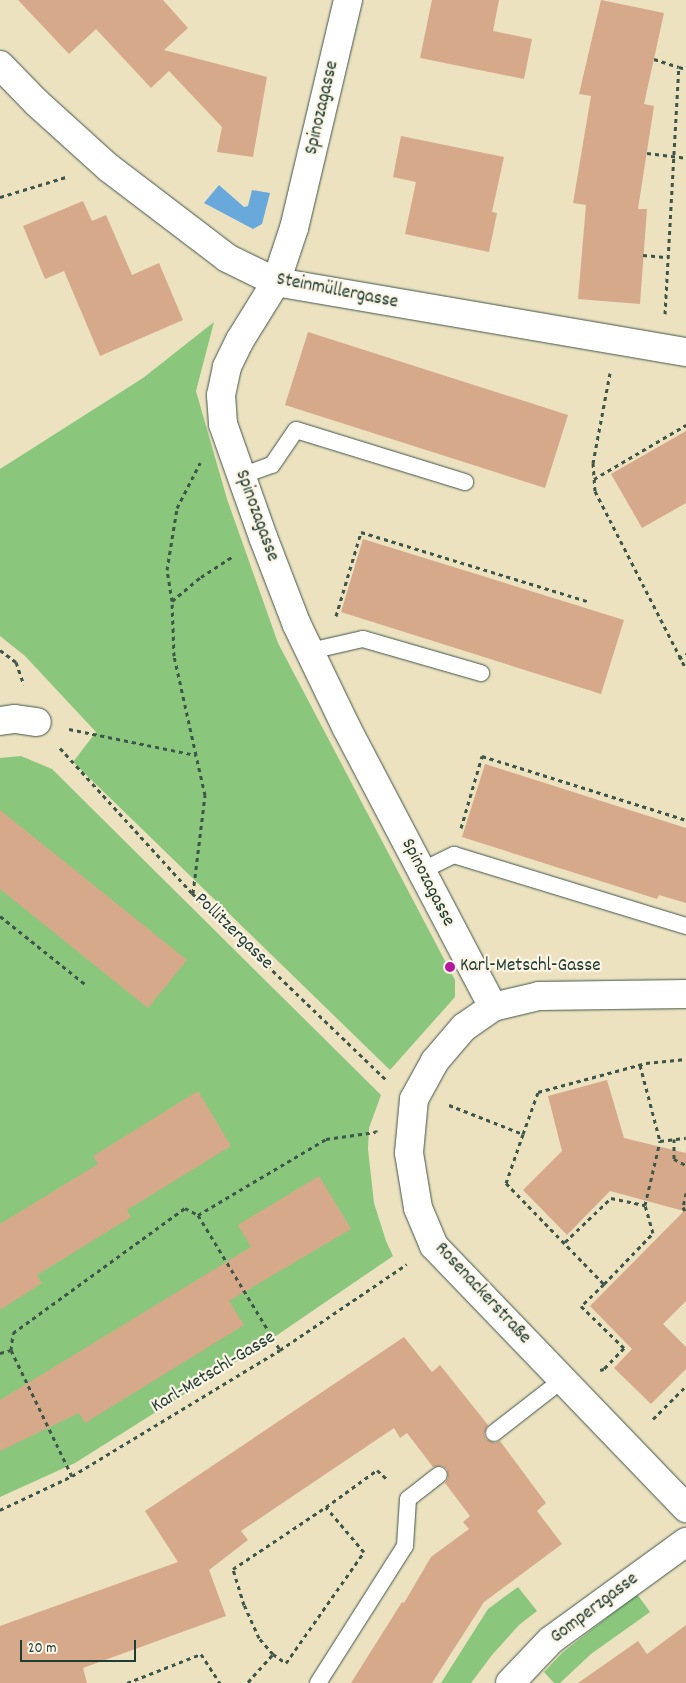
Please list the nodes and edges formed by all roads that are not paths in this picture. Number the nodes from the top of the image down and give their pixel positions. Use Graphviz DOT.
graph roads {
  1 [pos="348,0"];
  2 [pos="0,65"];
  3 [pos="276,282"];
  4 [pos="686,352"];
  5 [pos="241,476"];
  6 [pos="464,482"];
  7 [pos="310,651"];
  8 [pos="481,673"];
  9 [pos="0,721"];
  10 [pos="37,722"];
  11 [pos="421,871"];
  12 [pos="686,926"];
  13 [pos="686,994"];
  14 [pos="493,1007"];
  15 [pos="562,1380"];
  16 [pos="494,1433"];
  17 [pos="439,1475"];
  18 [pos="686,1508"];
  19 [pos="686,1542"];
  20 [pos="318,1683"];
  21 [pos="510,1683"];
  1 -- 3 [label="street, Spinozagasse"];
  2 -- 3 [label="street, Steinmüllergasse"];
  3 -- 4 [label="street, Steinmüllergasse"];
  3 -- 5 [label="street, Spinozagasse"];
  5 -- 6 [label="lane"];
  5 -- 7 [label="street, Spinozagasse"];
  7 -- 8 [label="lane"];
  7 -- 11 [label="street, Spinozagasse"];
  9 -- 10 [label="street"];
  11 -- 12 [label="lane"];
  11 -- 14 [label="street, Spinozagasse"];
  13 -- 14 [label="street, Rosenackerstraße"];
  14 -- 15 [label="street, Rosenackerstraße"];
  15 -- 16 [label="lane"];
  15 -- 18 [label="street, Rosenackerstraße"];
  17 -- 20 [label="lane"];
  19 -- 21 [label="street, Gomperzgasse"];
}
